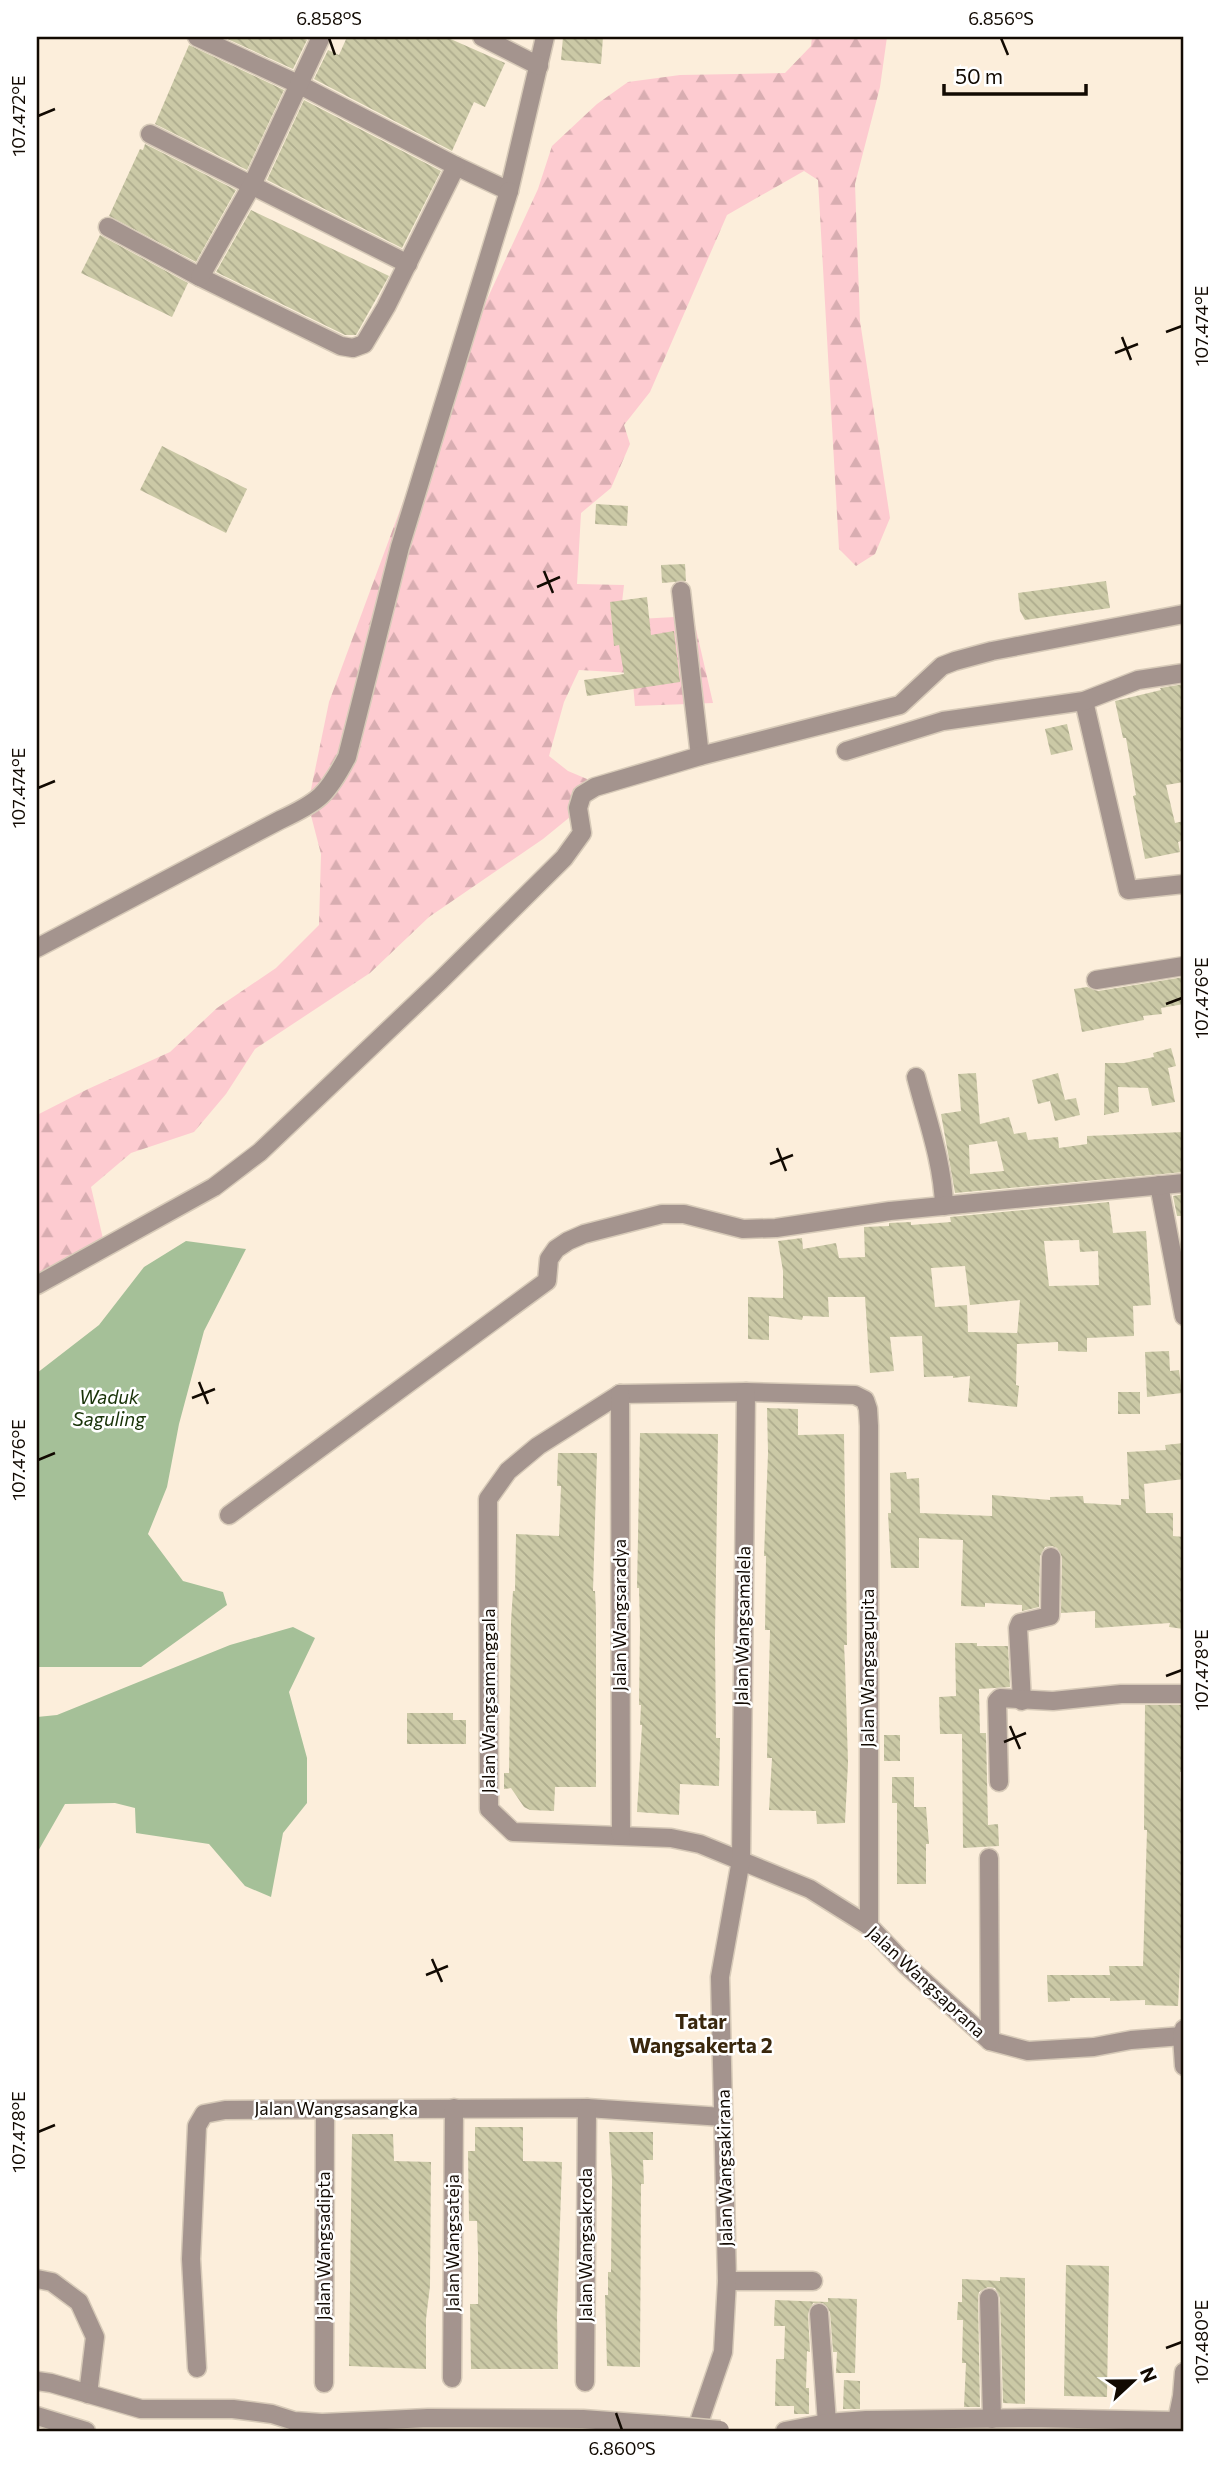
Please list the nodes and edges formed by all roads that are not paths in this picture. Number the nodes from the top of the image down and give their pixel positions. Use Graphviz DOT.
graph roads {
  1 [pos="197,37"];
  2 [pos="321,37"];
  3 [pos="482,37"];
  4 [pos="545,37"];
  5 [pos="540,66"];
  6 [pos="300,85"];
  7 [pos="150,134"];
  8 [pos="456,166"];
  9 [pos="252,185"];
  10 [pos="509,191"];
  11 [pos="108,227"];
  12 [pos="408,264"];
  13 [pos="200,277"];
  14 [pos="681,591"];
  15 [pos="1184,614"];
  16 [pos="1184,673"];
  17 [pos="1084,701"];
  18 [pos="846,751"];
  19 [pos="700,756"];
  20 [pos="1184,884"];
  21 [pos="37,948"];
  22 [pos="1184,966"];
  23 [pos="1096,980"];
  24 [pos="916,1077"];
  25 [pos="1184,1182"];
  26 [pos="1159,1185"];
  27 [pos="944,1206"];
  28 [pos="37,1285"];
  29 [pos="1184,1316"];
  30 [pos="746,1392"];
  31 [pos="620,1394"];
  32 [pos="229,1515"];
  33 [pos="1051,1557"];
  34 [pos="1184,1694"];
  35 [pos="1022,1701"];
  36 [pos="999,1782"];
  37 [pos="621,1835"];
  38 [pos="989,1858"];
  39 [pos="741,1860"];
  40 [pos="869,1926"];
  41 [pos="1178,2034"];
  42 [pos="990,2041"];
  43 [pos="1184,2066"];
  44 [pos="454,2108"];
  45 [pos="587,2108"];
  46 [pos="325,2110"];
  47 [pos="723,2117"];
  48 [pos="37,2279"];
  49 [pos="727,2281"];
  50 [pos="813,2281"];
  51 [pos="989,2298"];
  52 [pos="819,2313"];
  53 [pos="197,2368"];
  54 [pos="1184,2372"];
  55 [pos="452,2378"];
  56 [pos="37,2381"];
  57 [pos="585,2382"];
  58 [pos="324,2383"];
  59 [pos="88,2394"];
  60 [pos="1183,2396"];
  61 [pos="37,2416"];
  62 [pos="992,2419"];
  63 [pos="827,2423"];
  64 [pos="1175,2426"];
  65 [pos="84,2431"];
  66 [pos="696,2431"];
  67 [pos="725,2431"];
  68 [pos="785,2431"];
  1 -- 6 [label="street"];
  2 -- 6 [label="street"];
  3 -- 5 [label="street"];
  4 -- 5 [label="street"];
  5 -- 10 [label="street"];
  6 -- 8 [label="street"];
  6 -- 9 [label="street"];
  7 -- 9 [label="street"];
  8 -- 10 [label="street"];
  8 -- 12 [label="street"];
  9 -- 12 [label="street"];
  9 -- 13 [label="street"];
  10 -- 21 [label="street"];
  11 -- 13 [label="street"];
  12 -- 13 [label="street"];
  14 -- 19 [label="street"];
  15 -- 19 [label="street"];
  16 -- 17 [label="street"];
  17 -- 18 [label="street"];
  17 -- 20 [label="street"];
  19 -- 28 [label="street"];
  22 -- 23 [label="street"];
  24 -- 27 [label="street"];
  25 -- 26 [label="street"];
  26 -- 27 [label="street"];
  26 -- 29 [label="street"];
  27 -- 32 [label="street"];
  30 -- 31 [label="street"];
  30 -- 39 [label="street, Jalan Wangsamalela"];
  30 -- 40 [label="street, Jalan Wangsagupita"];
  31 -- 37 [label="street, Jalan Wangsaradya"];
  31 -- 37 [label="street, Jalan Wangsamanggala"];
  33 -- 35 [label="street"];
  34 -- 35 [label="street"];
  35 -- 36 [label="street"];
  37 -- 39 [label="street, Jalan Wangsamanggala"];
  38 -- 42 [label="street"];
  39 -- 40 [label="street, Jalan Wangsaprana"];
  39 -- 47 [label="street, Jalan Wangsakirana"];
  40 -- 42 [label="street, Jalan Wangsaprana"];
  41 -- 42 [label="street, Jalan Wangsaprana"];
  41 -- 43 [label="street"];
  44 -- 45 [label="street, Jalan Wangsasangka"];
  44 -- 46 [label="street, Jalan Wangsasangka"];
  44 -- 55 [label="street, Jalan Wangsateja"];
  45 -- 47 [label="street, Jalan Wangsasangka"];
  45 -- 57 [label="street, Jalan Wangsakroda"];
  46 -- 53 [label="street, Jalan Wangsasangka"];
  46 -- 58 [label="street, Jalan Wangsadipta"];
  47 -- 49 [label="street, Jalan Wangsakirana"];
  48 -- 59 [label="street"];
  49 -- 50 [label="street"];
  49 -- 66 [label="street, Jalan Wangsakirana"];
  51 -- 62 [label="street"];
  52 -- 63 [label="street"];
  54 -- 60 [label="street"];
  56 -- 59 [label="street"];
  59 -- 67 [label="street, bridge"];
  60 -- 64 [label="street"];
  61 -- 65 [label="street"];
  62 -- 63 [label="street"];
  62 -- 64 [label="street"];
  63 -- 68 [label="street"];
}
